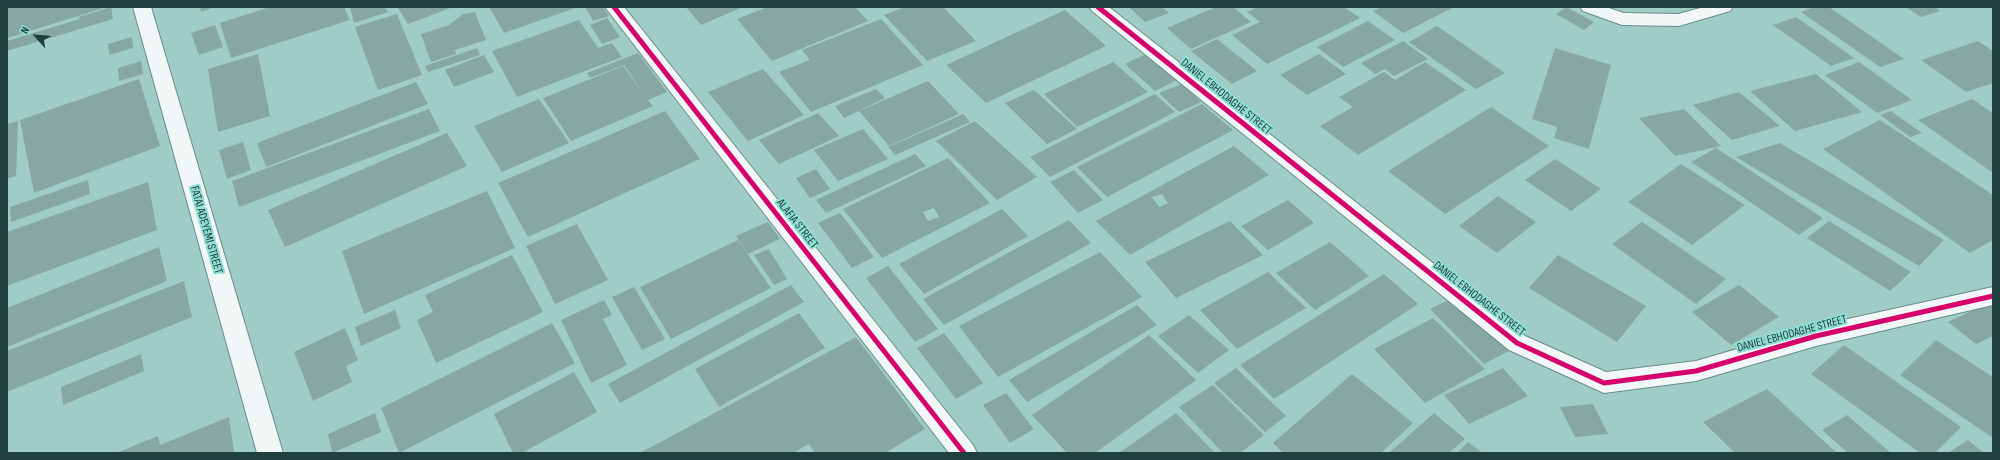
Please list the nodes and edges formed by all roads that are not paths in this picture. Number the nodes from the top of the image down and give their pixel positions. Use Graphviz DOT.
graph roads {
  1 [pos="142,7"];
  2 [pos="614,7"];
  3 [pos="1098,7"];
  4 [pos="1589,7"];
  5 [pos="1724,7"];
  6 [pos="1993,296"];
  7 [pos="270,453"];
  8 [pos="964,453"];
  1 -- 7 [label="street, FATAI ADEYEMI STREET"];
  2 -- 8 [label="street, ALAFIA STREET"];
  3 -- 6 [label="street, DANIEL EBHODAGHE STREET"];
  4 -- 5 [label="street"];
}
